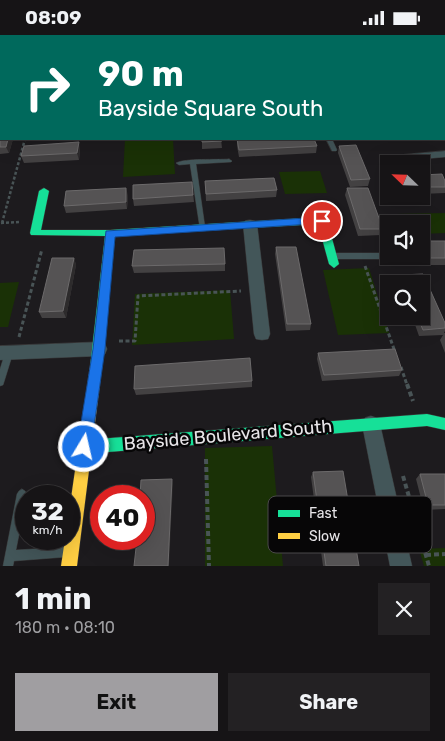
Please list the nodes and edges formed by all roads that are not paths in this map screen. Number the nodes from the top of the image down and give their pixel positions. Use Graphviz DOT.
graph roads {
  1 [pos="329,140"];
  2 [pos="334,150"];
  3 [pos="445,154"];
  4 [pos="430,155"];
  5 [pos="229,161"];
  6 [pos="193,162"];
  7 [pos="179,163"];
  8 [pos="44,191"];
  9 [pos="250,224"];
  10 [pos="202,227"];
  11 [pos="110,233"];
  12 [pos="380,256"];
  13 [pos="333,260"];
  14 [pos="262,334"];
  15 [pos="99,346"];
  16 [pos="8,353"];
  17 [pos="0,382"];
  18 [pos="371,424"];
  19 [pos="445,425"];
  20 [pos="84,447"];
  21 [pos="386,496"];
  22 [pos="15,530"];
  23 [pos="71,552"];
  24 [pos="398,553"];
  25 [pos="9,561"];
  26 [pos="69,566"];
  27 [pos="401,566"];
  1 -- 2 [label="lane"];
  3 -- 4 [label="street"];
  5 -- 6 [label="lane"];
  6 -- 7 [label="lane"];
  6 -- 10 [label="lane"];
  8 -- 11 [label="street"];
  9 -- 10 [label="street"];
  9 -- 13 [label="street"];
  9 -- 14 [label="street"];
  10 -- 11 [label="street"];
  11 -- 15 [label="street"];
  12 -- 13 [label="lane"];
  15 -- 16 [label="street"];
  15 -- 20 [label="street"];
  16 -- 17 [label="lane"];
  18 -- 19 [label="street, Bayside Boulevard South"];
  18 -- 20 [label="street, Bayside Boulevard South"];
  18 -- 21 [label="street"];
  20 -- 23 [label="street"];
  22 -- 25 [label="lane"];
  23 -- 25 [label="lane"];
  23 -- 26 [label="street"];
  24 -- 27 [label="street"];
}
